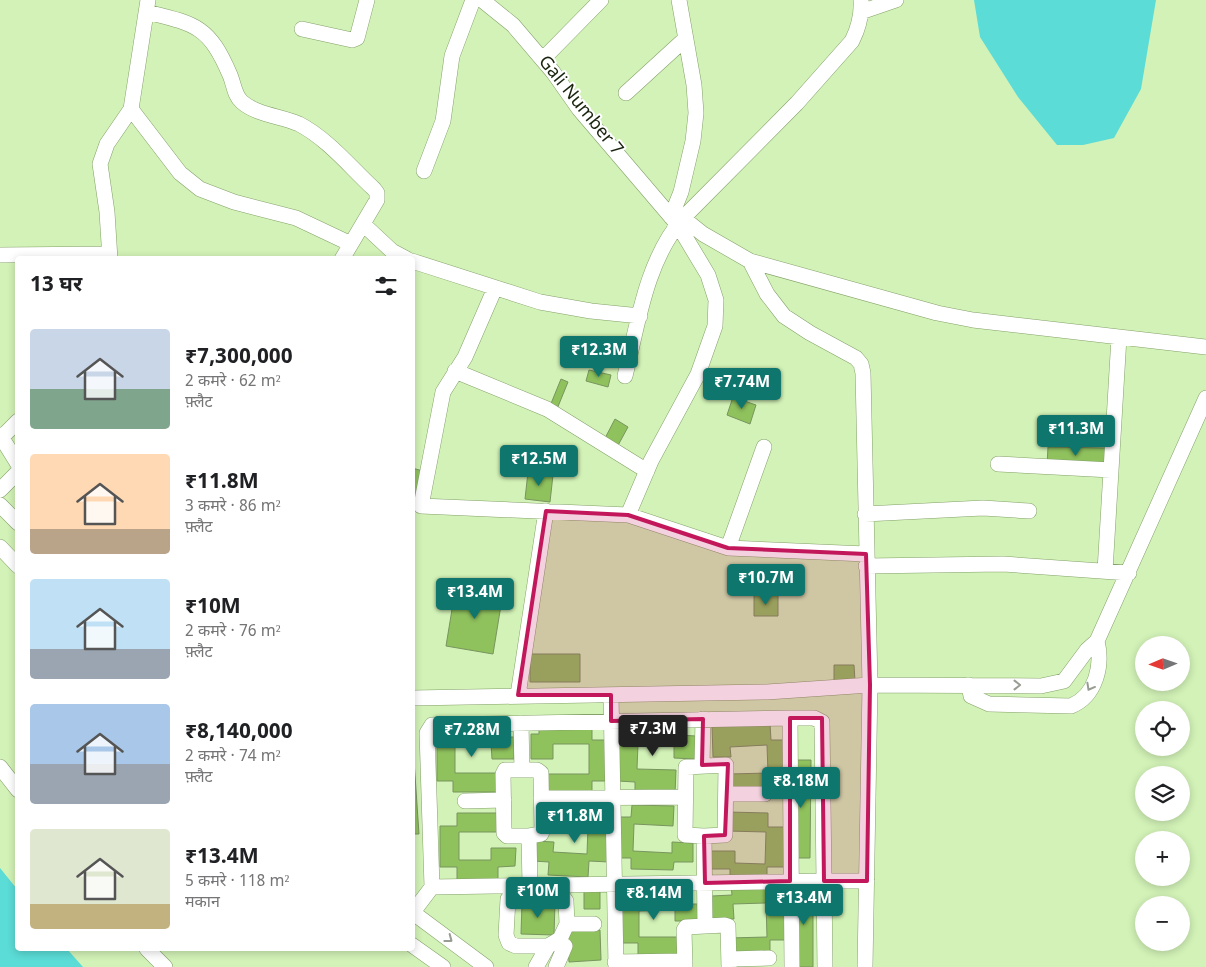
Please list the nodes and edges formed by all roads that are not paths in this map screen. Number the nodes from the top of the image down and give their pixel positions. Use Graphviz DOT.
graph roads {
  1 [pos="368,0"];
  2 [pos="473,0"];
  3 [pos="482,0"];
  4 [pos="601,0"];
  5 [pos="679,0"];
  6 [pos="890,1"];
  7 [pos="147,6"];
  8 [pos="861,6"];
  9 [pos="302,29"];
  10 [pos="685,39"];
  11 [pos="543,59"];
  12 [pos="626,93"];
  13 [pos="131,109"];
  14 [pos="424,171"];
  15 [pos="677,220"];
  16 [pos="363,224"];
  17 [pos="351,244"];
  18 [pos="0,255"];
  19 [pos="55,256"];
  20 [pos="110,256"];
  21 [pos="344,256"];
  22 [pos="401,256"];
  23 [pos="750,261"];
  24 [pos="415,262"];
  25 [pos="495,288"];
  26 [pos="640,316"];
  27 [pos="1119,337"];
  28 [pos="1206,347"];
  29 [pos="455,371"];
  30 [pos="625,376"];
  31 [pos="1206,398"];
  32 [pos="15,423"];
  33 [pos="0,436"];
  34 [pos="764,447"];
  35 [pos="15,459"];
  36 [pos="998,464"];
  37 [pos="1111,470"];
  38 [pos="647,471"];
  39 [pos="15,475"];
  40 [pos="0,490"];
  41 [pos="0,504"];
  42 [pos="417,506"];
  43 [pos="546,511"];
  44 [pos="1029,511"];
  45 [pos="866,514"];
  46 [pos="628,515"];
  47 [pos="15,520"];
  48 [pos="0,547"];
  49 [pos="728,548"];
  50 [pos="866,560"];
  51 [pos="15,563"];
  52 [pos="1105,571"];
  53 [pos="1129,573"];
  54 [pos="1097,641"];
  55 [pos="870,685"];
  56 [pos="969,685"];
  57 [pos="518,695"];
  58 [pos="611,695"];
  59 [pos="415,698"];
  60 [pos="790,718"];
  61 [pos="703,719"];
  62 [pos="611,721"];
  63 [pos="522,723"];
  64 [pos="702,765"];
  65 [pos="0,767"];
  66 [pos="522,770"];
  67 [pos="15,786"];
  68 [pos="726,794"];
  69 [pos="765,794"];
  70 [pos="612,797"];
  71 [pos="685,797"];
  72 [pos="541,798"];
  73 [pos="504,800"];
  74 [pos="465,801"];
  75 [pos="529,836"];
  76 [pos="704,836"];
  77 [pos="824,881"];
  78 [pos="867,881"];
  79 [pos="790,882"];
  80 [pos="705,883"];
  81 [pos="614,885"];
  82 [pos="530,886"];
  83 [pos="432,887"];
  84 [pos="415,909"];
  85 [pos="415,914"];
  86 [pos="567,924"];
  87 [pos="594,924"];
  88 [pos="706,925"];
  89 [pos="548,946"];
  90 [pos="565,946"];
  91 [pos="415,947"];
  92 [pos="149,951"];
  93 [pos="769,958"];
  94 [pos="729,963"];
  95 [pos="616,964"];
  96 [pos="685,964"];
  97 [pos="165,967"];
  98 [pos="443,967"];
  99 [pos="486,967"];
  100 [pos="536,967"];
  101 [pos="556,967"];
  102 [pos="792,967"];
  103 [pos="825,967"];
  104 [pos="865,967"];
  1 -- 9 [label="street"];
  2 -- 14 [label="street"];
  3 -- 11 [label="street, Gali Number 7"];
  4 -- 11 [label="street"];
  5 -- 10 [label="street"];
  6 -- 8 [label="street"];
  7 -- 13 [label="street"];
  7 -- 16 [label="street"];
  8 -- 15 [label="street"];
  10 -- 12 [label="street"];
  10 -- 15 [label="street"];
  11 -- 15 [label="street, Gali Number 7"];
  13 -- 17 [label="street"];
  13 -- 20 [label="street"];
  15 -- 23 [label="street"];
  15 -- 26 [label="street"];
  15 -- 38 [label="street"];
  16 -- 17 [label="street"];
  16 -- 22 [label="street"];
  17 -- 21 [label="street"];
  18 -- 19 [label="street"];
  23 -- 27 [label="street"];
  23 -- 45 [label="street"];
  24 -- 25 [label="street"];
  25 -- 26 [label="street"];
  25 -- 29 [label="street"];
  26 -- 30 [label="street"];
  27 -- 28 [label="street"];
  27 -- 37 [label="street"];
  29 -- 38 [label="street"];
  29 -- 42 [label="street"];
  31 -- 53 [label="street"];
  32 -- 33 [label="street"];
  33 -- 35 [label="street"];
  34 -- 49 [label="street"];
  36 -- 37 [label="street"];
  37 -- 52 [label="street"];
  38 -- 46 [label="street"];
  39 -- 40 [label="street"];
  41 -- 47 [label="street"];
  42 -- 43 [label="street"];
  43 -- 46 [label="street"];
  43 -- 57 [label="street"];
  44 -- 45 [label="street"];
  45 -- 50 [label="street"];
  46 -- 49 [label="street"];
  48 -- 51 [label="street"];
  49 -- 50 [label="street"];
  50 -- 52 [label="street"];
  50 -- 55 [label="street"];
  52 -- 53 [label="street"];
  53 -- 54 [label="street"];
  56 -- 54 [label="street, one-way"];
  54 -- 56 [label="street, one-way"];
  55 -- 56 [label="street"];
  55 -- 58 [label="street"];
  55 -- 78 [label="street"];
  57 -- 58 [label="street"];
  57 -- 59 [label="street"];
  58 -- 62 [label="street"];
  60 -- 61 [label="street"];
  60 -- 77 [label="street"];
  60 -- 79 [label="street"];
  61 -- 62 [label="street"];
  61 -- 64 [label="street"];
  62 -- 63 [label="street"];
  62 -- 70 [label="street"];
  63 -- 66 [label="street"];
  63 -- 83 [label="street"];
  64 -- 68 [label="street"];
  64 -- 71 [label="street"];
  65 -- 67 [label="street"];
  66 -- 72 [label="street"];
  66 -- 73 [label="street"];
  68 -- 69 [label="street"];
  68 -- 76 [label="street"];
  70 -- 71 [label="street"];
  70 -- 72 [label="street"];
  70 -- 81 [label="street"];
  71 -- 76 [label="street"];
  72 -- 75 [label="street"];
  73 -- 74 [label="street"];
  73 -- 75 [label="street"];
  75 -- 82 [label="street"];
  76 -- 80 [label="street"];
  77 -- 78 [label="street"];
  77 -- 79 [label="street"];
  77 -- 103 [label="street"];
  78 -- 104 [label="street"];
  79 -- 80 [label="street"];
  79 -- 102 [label="street"];
  80 -- 81 [label="street"];
  80 -- 88 [label="street"];
  81 -- 82 [label="street"];
  81 -- 95 [label="street"];
  82 -- 83 [label="street"];
  83 -- 84 [label="street"];
  85 -- 99 [label="street, one-way"];
  86 -- 87 [label="street"];
  86 -- 89 [label="street"];
  86 -- 89 [label="street"];
  88 -- 94 [label="street"];
  88 -- 96 [label="street"];
  89 -- 100 [label="street"];
  90 -- 101 [label="street"];
  91 -- 98 [label="street"];
  92 -- 97 [label="street"];
  93 -- 94 [label="street"];
  95 -- 96 [label="street"];
}
